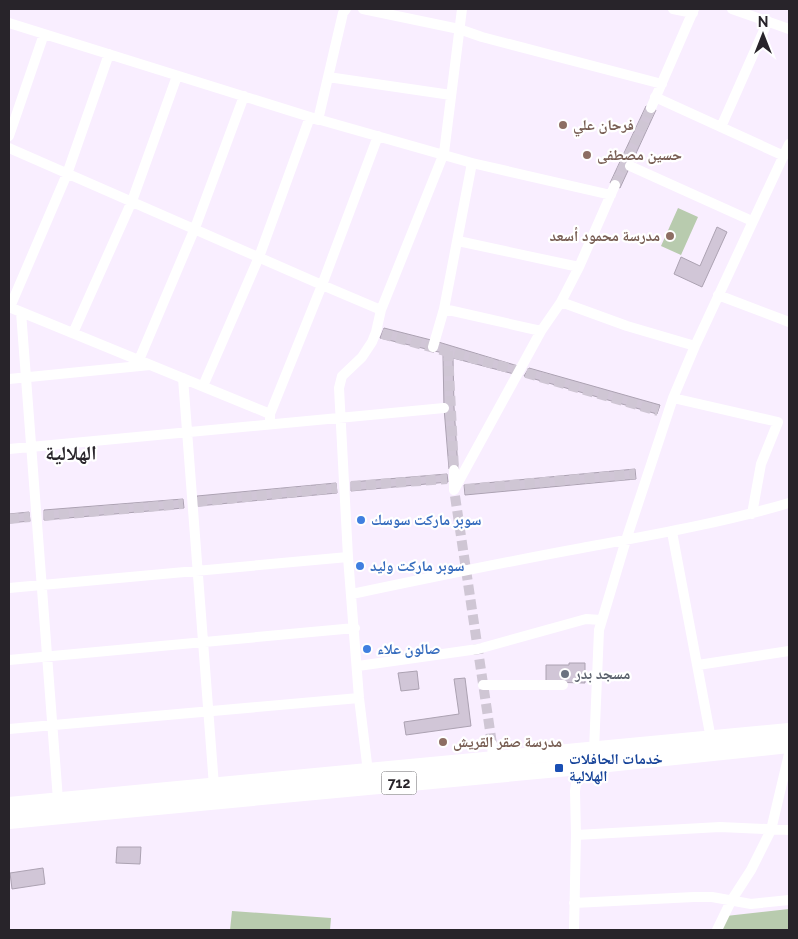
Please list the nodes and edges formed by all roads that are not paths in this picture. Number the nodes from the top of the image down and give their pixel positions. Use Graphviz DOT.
graph roads {
  1 [pos="346,9"];
  2 [pos="362,9"];
  3 [pos="462,9"];
  4 [pos="673,9"];
  5 [pos="732,9"];
  6 [pos="694,11"];
  7 [pos="768,21"];
  8 [pos="9,23"];
  9 [pos="459,29"];
  10 [pos="789,29"];
  11 [pos="44,34"];
  12 [pos="109,54"];
  13 [pos="177,76"];
  14 [pos="328,77"];
  15 [pos="662,84"];
  16 [pos="451,94"];
  17 [pos="244,96"];
  18 [pos="655,97"];
  19 [pos="651,108"];
  20 [pos="314,118"];
  21 [pos="721,127"];
  22 [pos="9,136"];
  23 [pos="378,136"];
  24 [pos="789,144"];
  25 [pos="9,148"];
  26 [pos="444,153"];
  27 [pos="784,156"];
  28 [pos="472,163"];
  29 [pos="630,166"];
  30 [pos="67,174"];
  31 [pos="132,201"];
  32 [pos="752,221"];
  33 [pos="195,228"];
  34 [pos="458,241"];
  35 [pos="259,258"];
  36 [pos="579,267"];
  37 [pos="322,285"];
  38 [pos="718,295"];
  39 [pos="561,302"];
  40 [pos="9,307"];
  41 [pos="444,309"];
  42 [pos="382,310"];
  43 [pos="21,312"];
  44 [pos="789,322"];
  45 [pos="541,331"];
  46 [pos="73,333"];
  47 [pos="695,346"];
  48 [pos="433,347"];
  49 [pos="139,360"];
  50 [pos="151,365"];
  51 [pos="26,378"];
  52 [pos="183,378"];
  53 [pos="9,379"];
  54 [pos="203,386"];
  55 [pos="673,398"];
  56 [pos="444,408"];
  57 [pos="340,417"];
  58 [pos="270,418"];
  59 [pos="186,432"];
  60 [pos="31,446"];
  61 [pos="9,449"];
  62 [pos="635,474"];
  63 [pos="452,476"];
  64 [pos="646,477"];
  65 [pos="789,503"];
  66 [pos="752,514"];
  67 [pos="672,532"];
  68 [pos="626,540"];
  69 [pos="348,557"];
  70 [pos="196,571"];
  71 [pos="42,585"];
  72 [pos="9,588"];
  73 [pos="352,594"];
  74 [pos="600,620"];
  75 [pos="355,628"];
  76 [pos="202,642"];
  77 [pos="789,651"];
  78 [pos="47,656"];
  79 [pos="9,660"];
  80 [pos="698,665"];
  81 [pos="358,666"];
  82 [pos="483,685"];
  83 [pos="563,685"];
  84 [pos="359,698"];
  85 [pos="207,712"];
  86 [pos="52,725"];
  87 [pos="9,729"];
  88 [pos="789,731"];
  89 [pos="710,739"];
  90 [pos="789,745"];
  91 [pos="789,754"];
  92 [pos="577,758"];
  93 [pos="368,772"];
  94 [pos="214,786"];
  95 [pos="58,800"];
  96 [pos="9,804"];
  97 [pos="9,821"];
  98 [pos="771,830"];
  99 [pos="789,830"];
  100 [pos="576,835"];
  101 [pos="789,900"];
  102 [pos="731,901"];
  103 [pos="574,903"];
  104 [pos="574,930"];
  105 [pos="717,930"];
  1 -- 14 [label="street"];
  2 -- 9 [label="street"];
  3 -- 9 [label="street"];
  4 -- 6 [label="street"];
  5 -- 7 [label="street"];
  6 -- 15 [label="street"];
  7 -- 10 [label="street"];
  7 -- 21 [label="street"];
  8 -- 11 [label="street"];
  9 -- 15 [label="street"];
  9 -- 16 [label="street"];
  11 -- 12 [label="street"];
  11 -- 22 [label="street"];
  12 -- 13 [label="street"];
  12 -- 30 [label="street"];
  13 -- 17 [label="street"];
  13 -- 31 [label="street"];
  14 -- 16 [label="street"];
  14 -- 20 [label="street"];
  15 -- 18 [label="street"];
  16 -- 26 [label="street"];
  17 -- 20 [label="street"];
  17 -- 33 [label="street"];
  18 -- 19 [label="street"];
  18 -- 21 [label="street"];
  20 -- 23 [label="street"];
  20 -- 35 [label="street"];
  21 -- 27 [label="street"];
  23 -- 26 [label="street"];
  23 -- 37 [label="street"];
  24 -- 27 [label="street"];
  25 -- 30 [label="street"];
  26 -- 28 [label="street"];
  26 -- 42 [label="street"];
  27 -- 32 [label="street"];
  28 -- 34 [label="street"];
  28 -- 36 [label="street"];
  29 -- 32 [label="street"];
  30 -- 31 [label="street"];
  30 -- 40 [label="street"];
  31 -- 33 [label="street"];
  31 -- 46 [label="street"];
  32 -- 38 [label="street"];
  33 -- 35 [label="street"];
  33 -- 49 [label="street"];
  34 -- 36 [label="street"];
  34 -- 41 [label="street"];
  35 -- 37 [label="street"];
  35 -- 54 [label="street"];
  36 -- 39 [label="street"];
  37 -- 42 [label="street"];
  37 -- 58 [label="street"];
  38 -- 44 [label="street"];
  38 -- 47 [label="street"];
  39 -- 45 [label="street"];
  39 -- 47 [label="street"];
  40 -- 43 [label="street"];
  41 -- 45 [label="street"];
  41 -- 48 [label="street"];
  42 -- 57 [label="street"];
  43 -- 46 [label="street"];
  43 -- 51 [label="street"];
  45 -- 63 [label="street"];
  46 -- 49 [label="street"];
  47 -- 55 [label="street"];
  49 -- 50 [label="street"];
  50 -- 51 [label="street"];
  50 -- 52 [label="street"];
  51 -- 53 [label="street"];
  51 -- 60 [label="street"];
  52 -- 54 [label="street"];
  52 -- 59 [label="street"];
  54 -- 58 [label="street"];
  55 -- 64 [label="street"];
  55 -- 66 [label="street"];
  56 -- 57 [label="street"];
  57 -- 58 [label="street"];
  57 -- 69 [label="street"];
  58 -- 59 [label="street"];
  59 -- 60 [label="street"];
  59 -- 70 [label="street"];
  60 -- 61 [label="street"];
  60 -- 71 [label="street"];
  62 -- 64 [label="street"];
  64 -- 68 [label="street"];
  65 -- 66 [label="street"];
  66 -- 67 [label="street"];
  67 -- 68 [label="street"];
  67 -- 80 [label="street"];
  68 -- 73 [label="street"];
  68 -- 74 [label="street"];
  69 -- 70 [label="street"];
  69 -- 73 [label="street"];
  70 -- 71 [label="street"];
  70 -- 76 [label="street"];
  71 -- 72 [label="street"];
  71 -- 78 [label="street"];
  73 -- 75 [label="street"];
  74 -- 81 [label="street"];
  74 -- 92 [label="street"];
  75 -- 76 [label="street"];
  75 -- 81 [label="street"];
  76 -- 78 [label="street"];
  76 -- 85 [label="street"];
  77 -- 80 [label="street"];
  78 -- 79 [label="street"];
  78 -- 86 [label="street"];
  80 -- 89 [label="street"];
  81 -- 84 [label="street"];
  82 -- 83 [label="street"];
  84 -- 85 [label="street"];
  84 -- 93 [label="street"];
  85 -- 86 [label="street"];
  85 -- 94 [label="street"];
  86 -- 87 [label="street"];
  86 -- 95 [label="street"];
  88 -- 89 [label="main road, 712"];
  89 -- 92 [label="main road, 712"];
  90 -- 92 [label="main road, 712"];
  91 -- 98 [label="street"];
  92 -- 93 [label="main road, 712"];
  92 -- 97 [label="main road, 712"];
  92 -- 100 [label="street"];
  93 -- 94 [label="main road, 712"];
  94 -- 95 [label="main road, 712"];
  95 -- 96 [label="main road, 712"];
  98 -- 99 [label="street"];
  98 -- 100 [label="street"];
  98 -- 102 [label="street"];
  100 -- 103 [label="street"];
  101 -- 102 [label="street"];
  102 -- 103 [label="street"];
  102 -- 105 [label="street"];
  103 -- 104 [label="street"];
}
